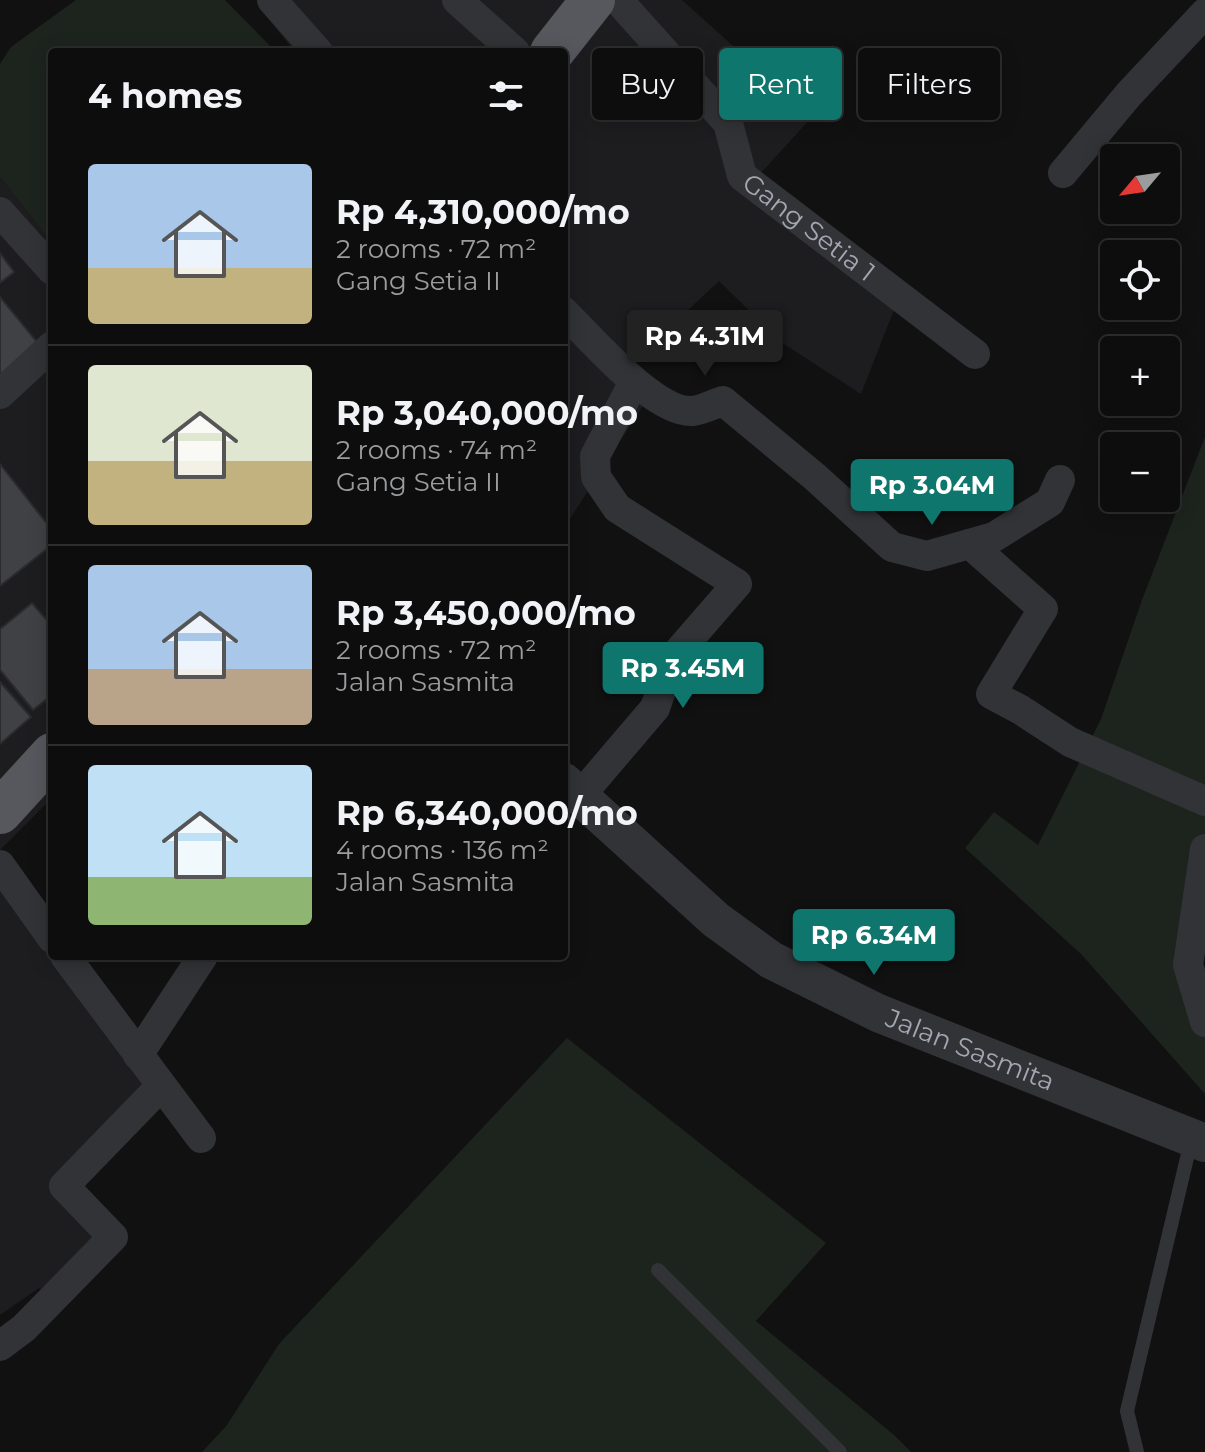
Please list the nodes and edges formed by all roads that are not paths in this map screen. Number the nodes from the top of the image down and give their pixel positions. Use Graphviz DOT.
graph roads {
  1 [pos="272,0"];
  2 [pos="457,0"];
  3 [pos="593,0"];
  4 [pos="618,0"];
  5 [pos="1205,13"];
  6 [pos="314,48"];
  7 [pos="511,48"];
  8 [pos="555,48"];
  9 [pos="1063,173"];
  10 [pos="0,212"];
  11 [pos="48,266"];
  12 [pos="568,316"];
  13 [pos="48,350"];
  14 [pos="975,354"];
  15 [pos="634,382"];
  16 [pos="0,394"];
  17 [pos="1060,480"];
  18 [pos="971,545"];
  19 [pos="48,759"];
  20 [pos="572,789"];
  21 [pos="1205,801"];
  22 [pos="0,812"];
  23 [pos="1205,849"];
  24 [pos="0,865"];
  25 [pos="48,932"];
  26 [pos="68,960"];
  27 [pos="200,960"];
  28 [pos="1205,1022"];
  29 [pos="138,1055"];
  30 [pos="161,1086"];
  31 [pos="201,1138"];
  32 [pos="1201,1142"];
  33 [pos="658,1270"];
  34 [pos="0,1346"];
  35 [pos="840,1452"];
  36 [pos="1137,1452"];
  1 -- 6 [label="street"];
  2 -- 7 [label="street"];
  3 -- 8 [label="highway"];
  4 -- 14 [label="street, Gang Setia 1"];
  5 -- 9 [label="street"];
  10 -- 11 [label="street"];
  12 -- 15 [label="street"];
  13 -- 16 [label="street"];
  15 -- 18 [label="street"];
  15 -- 20 [label="street"];
  17 -- 18 [label="street"];
  18 -- 21 [label="street"];
  19 -- 22 [label="highway"];
  20 -- 32 [label="street, Jalan Sasmita"];
  23 -- 28 [label="street"];
  24 -- 25 [label="street"];
  26 -- 29 [label="street"];
  27 -- 29 [label="street"];
  29 -- 30 [label="street"];
  30 -- 31 [label="street"];
  30 -- 34 [label="street"];
  32 -- 36 [label="lane"];
  33 -- 35 [label="lane"];
}
